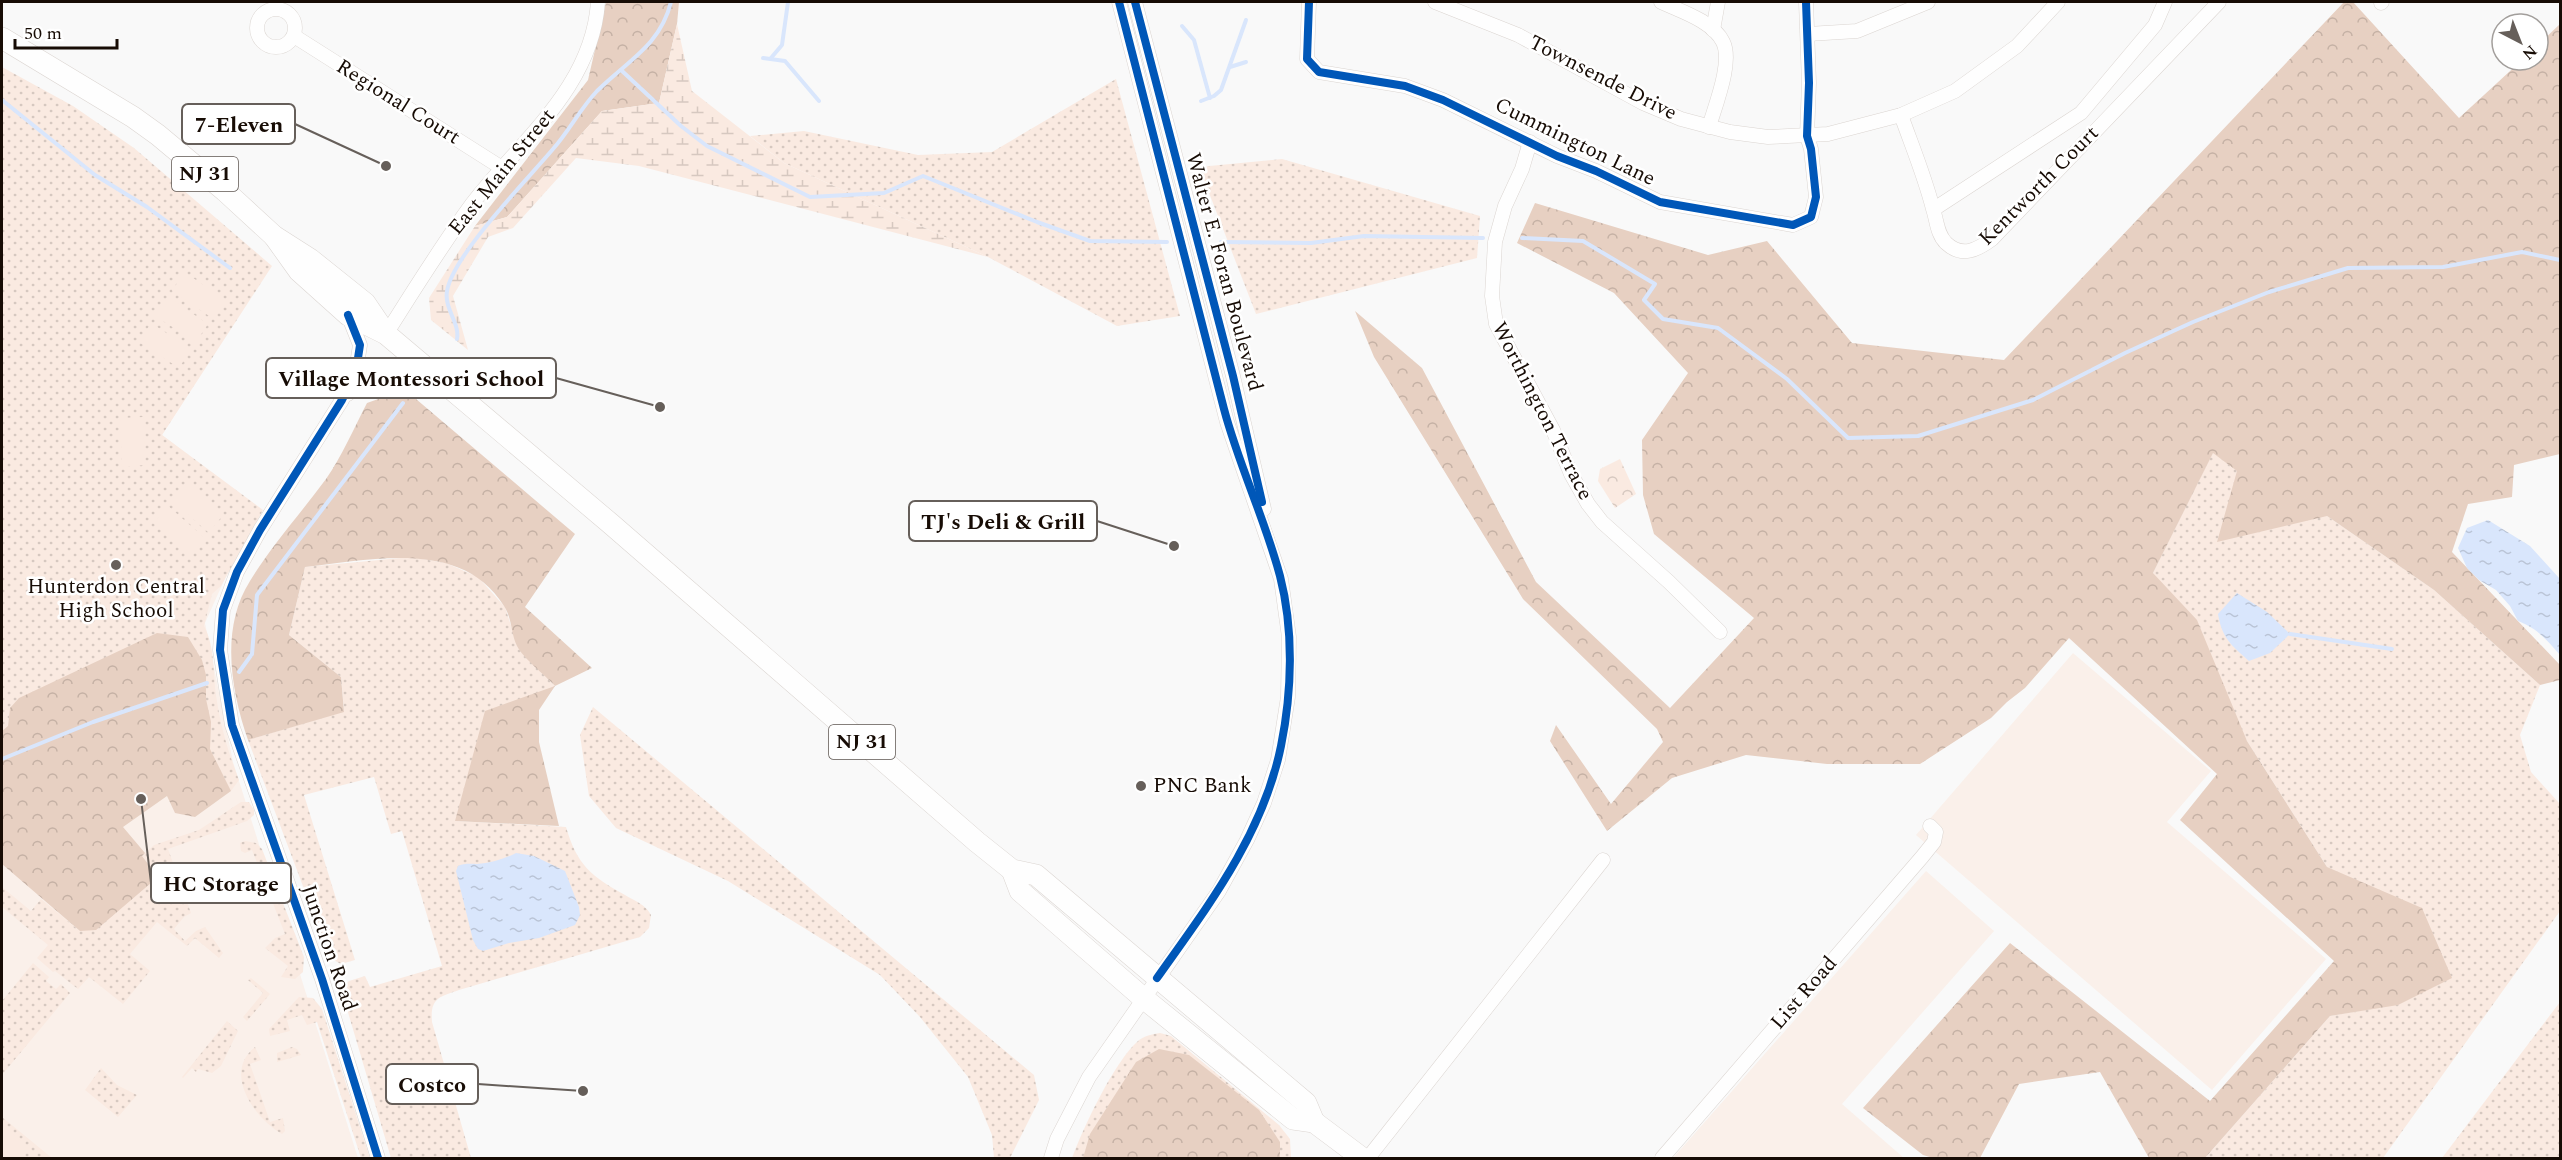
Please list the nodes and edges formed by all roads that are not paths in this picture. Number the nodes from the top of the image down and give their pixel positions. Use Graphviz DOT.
graph roads {
  1 [pos="598,2"];
  2 [pos="1137,2"];
  3 [pos="1309,2"];
  4 [pos="1435,2"];
  5 [pos="1661,2"];
  6 [pos="1718,2"];
  7 [pos="1806,2"];
  8 [pos="1928,2"];
  9 [pos="2058,2"];
  10 [pos="2165,2"];
  11 [pos="2219,2"];
  12 [pos="1120,4"];
  13 [pos="1713,30"];
  14 [pos="1808,34"];
  15 [pos="294,36"];
  16 [pos="2,38"];
  17 [pos="1901,115"];
  18 [pos="1709,128"];
  19 [pos="1807,136"];
  20 [pos="1530,142"];
  21 [pos="502,168"];
  22 [pos="1934,209"];
  23 [pos="274,236"];
  24 [pos="348,315"];
  25 [pos="386,334"];
  26 [pos="438,378"];
  27 [pos="342,400"];
  28 [pos="1273,552"];
  29 [pos="1719,632"];
  30 [pos="1930,826"];
  31 [pos="1603,860"];
  32 [pos="1012,870"];
  33 [pos="1157,978"];
  34 [pos="1142,998"];
  35 [pos="1314,1122"];
  36 [pos="378,1158"];
  37 [pos="1052,1158"];
  38 [pos="1362,1158"];
  39 [pos="1368,1158"];
  40 [pos="1662,1158"];
  1 -- 21 [label="street, East Main Street"];
  2 -- 12 [label="street"];
  2 -- 28 [label="street, Walter E. Foran Boulevard"];
  3 -- 20 [label="street, Cummington Lane"];
  4 -- 18 [label="street, Townsende Drive"];
  5 -- 13 [label="street"];
  6 -- 13 [label="street"];
  7 -- 14 [label="street"];
  8 -- 14 [label="street"];
  9 -- 17 [label="street, Townsende Drive"];
  10 -- 22 [label="street"];
  11 -- 22 [label="street, Kentworth Court"];
  12 -- 28 [label="street, Walter E. Foran Boulevard"];
  13 -- 18 [label="street"];
  14 -- 19 [label="street"];
  15 -- 21 [label="street, Regional Court"];
  16 -- 23 [label="highway, NJ 31"];
  17 -- 19 [label="street, Townsende Drive"];
  17 -- 22 [label="street, Kentworth Court"];
  18 -- 19 [label="street, Townsende Drive"];
  19 -- 20 [label="street, Cummington Lane"];
  20 -- 29 [label="street, Worthington Terrace"];
  21 -- 25 [label="street, East Main Street"];
  23 -- 24 [label="highway, NJ 31"];
  23 -- 25 [label="highway, NJ 31"];
  24 -- 25 [label="highway, NJ 31"];
  24 -- 27 [label="street"];
  25 -- 26 [label="highway, NJ 31"];
  26 -- 27 [label="street"];
  26 -- 32 [label="highway, NJ 31"];
  27 -- 36 [label="street, Junction Road"];
  28 -- 33 [label="street, Walter E. Foran Boulevard"];
  30 -- 40 [label="street, List Road"];
  31 -- 39 [label="street"];
  32 -- 33 [label="highway, NJ 31"];
  32 -- 34 [label="highway, NJ 31"];
  33 -- 34 [label="street, Walter E. Foran Boulevard"];
  33 -- 35 [label="highway, NJ 31"];
  34 -- 35 [label="highway, NJ 31"];
  34 -- 37 [label="street, Walter E. Foran Boulevard"];
  35 -- 38 [label="highway, NJ 31"];
}
